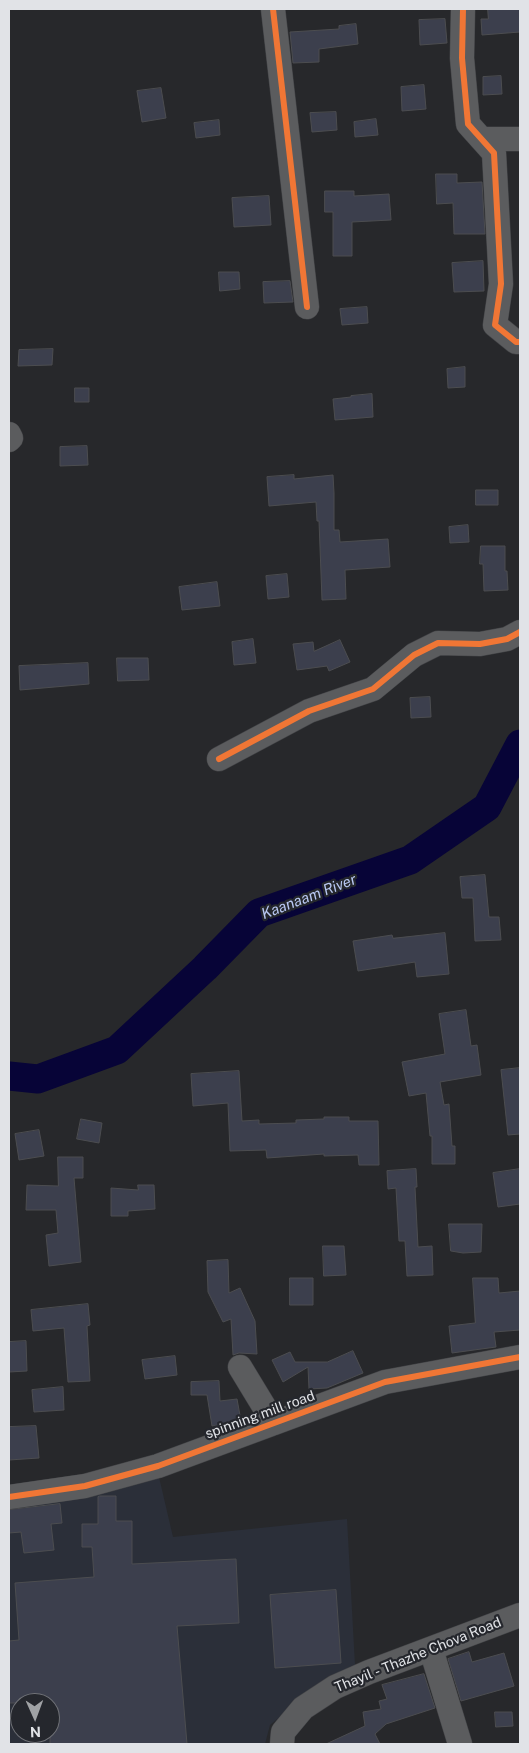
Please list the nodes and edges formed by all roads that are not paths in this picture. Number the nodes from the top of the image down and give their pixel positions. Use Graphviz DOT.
graph roads {
  1 [pos="273,9"];
  2 [pos="463,9"];
  3 [pos="482,139"];
  4 [pos="520,139"];
  5 [pos="307,307"];
  6 [pos="520,342"];
  7 [pos="9,434"];
  8 [pos="9,440"];
  9 [pos="520,632"];
  10 [pos="219,760"];
  11 [pos="520,1357"];
  12 [pos="240,1367"];
  13 [pos="274,1423"];
  14 [pos="9,1497"];
  15 [pos="520,1615"];
  16 [pos="431,1649"];
  17 [pos="282,1744"];
  18 [pos="460,1744"];
  1 -- 5 [label="street"];
  2 -- 3 [label="street"];
  3 -- 4 [label="street"];
  3 -- 6 [label="street"];
  7 -- 8 [label="street"];
  9 -- 10 [label="street"];
  11 -- 13 [label="street, spinning mill road"];
  12 -- 13 [label="street"];
  13 -- 14 [label="street, spinning mill road"];
  15 -- 16 [label="street, Thayil - Thazhe Chova Road"];
  16 -- 17 [label="street, Thayil - Thazhe Chova Road"];
  16 -- 18 [label="street"];
}
